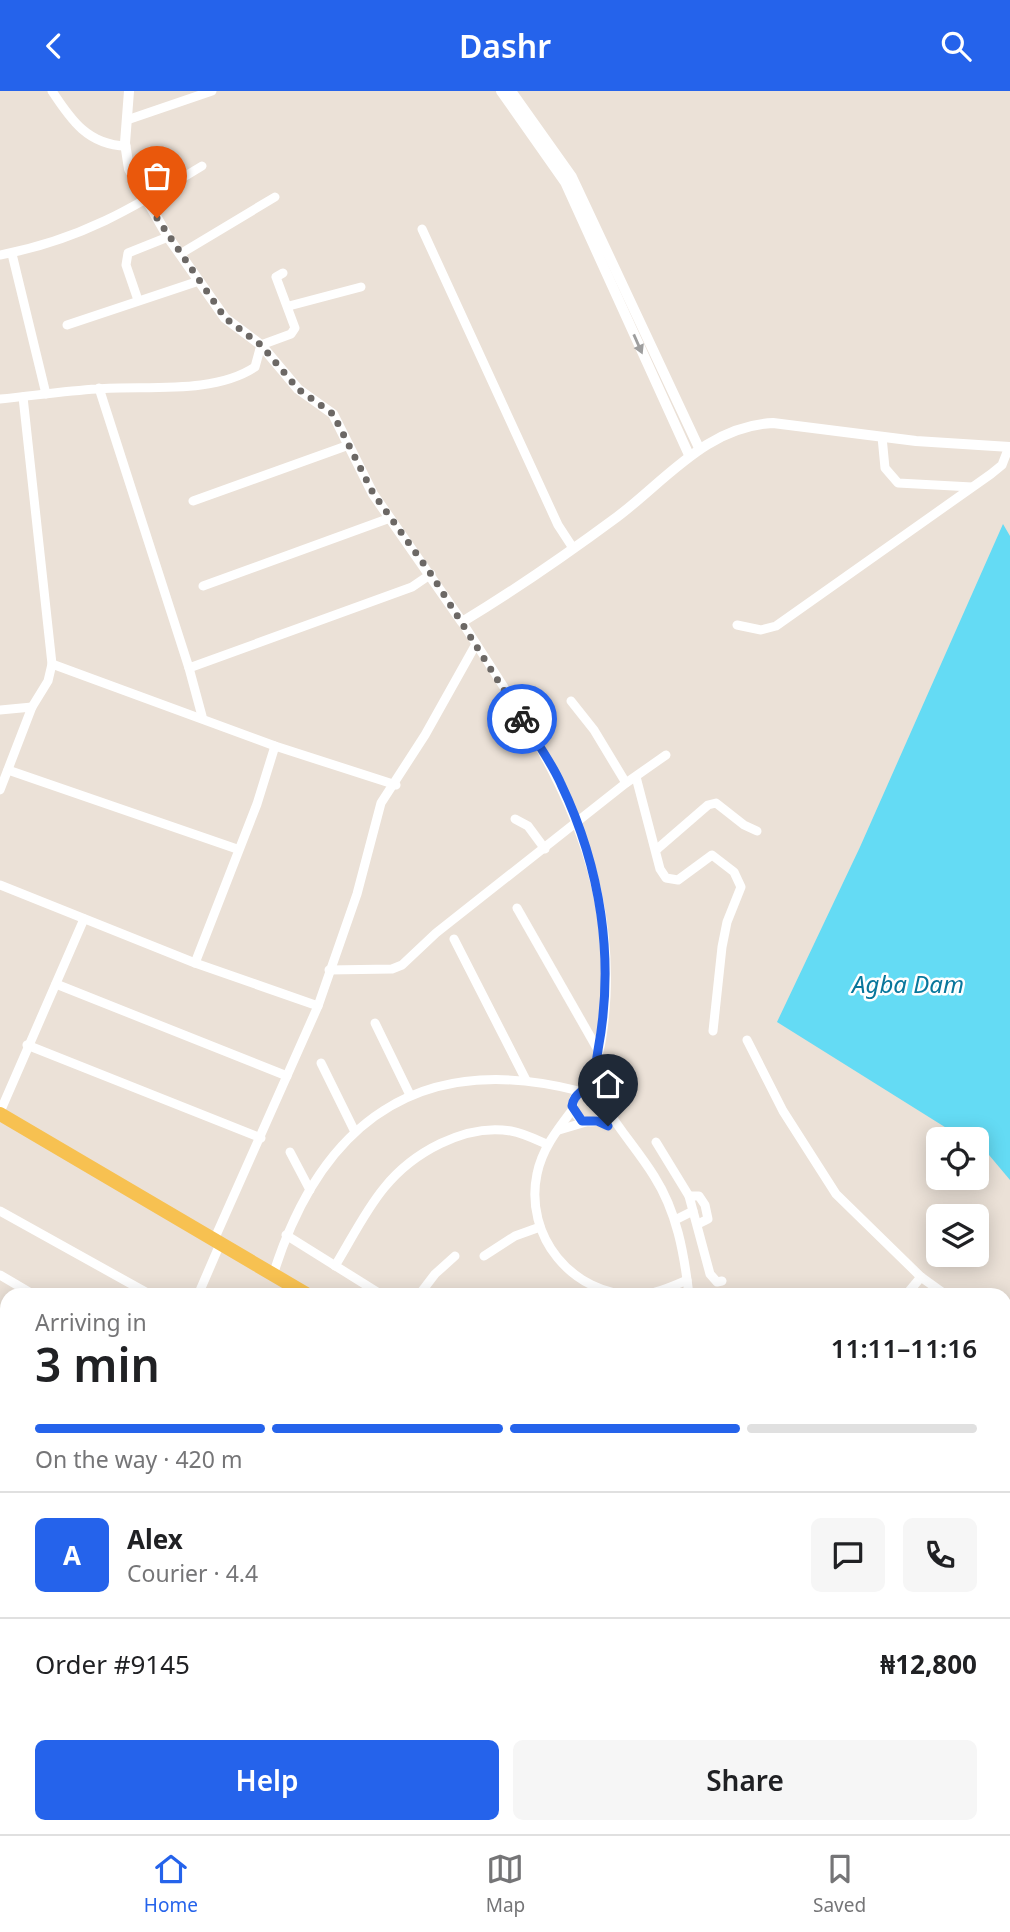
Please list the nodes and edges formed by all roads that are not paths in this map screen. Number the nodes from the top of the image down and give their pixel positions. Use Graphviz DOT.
graph roads {
  1 [pos="52,91"];
  2 [pos="130,91"];
  3 [pos="212,91"];
  4 [pos="501,91"];
  5 [pos="511,91"];
  6 [pos="127,120"];
  7 [pos="126,146"];
  8 [pos="202,166"];
  9 [pos="275,197"];
  10 [pos="146,200"];
  11 [pos="422,229"];
  12 [pos="168,237"];
  13 [pos="0,242"];
  14 [pos="180,254"];
  15 [pos="5,255"];
  16 [pos="283,273"];
  17 [pos="199,281"];
  18 [pos="361,287"];
  19 [pos="138,300"];
  20 [pos="289,306"];
  21 [pos="67,325"];
  22 [pos="261,345"];
  23 [pos="99,388"];
  24 [pos="46,394"];
  25 [pos="23,397"];
  26 [pos="0,399"];
  27 [pos="882,437"];
  28 [pos="349,445"];
  29 [pos="1010,447"];
  30 [pos="699,448"];
  31 [pos="689,455"];
  32 [pos="972,487"];
  33 [pos="193,502"];
  34 [pos="390,518"];
  35 [pos="573,548"];
  36 [pos="431,574"];
  37 [pos="203,586"];
  38 [pos="462,622"];
  39 [pos="737,625"];
  40 [pos="476,644"];
  41 [pos="52,664"];
  42 [pos="189,668"];
  43 [pos="571,701"];
  44 [pos="32,708"];
  45 [pos="0,710"];
  46 [pos="202,716"];
  47 [pos="275,746"];
  48 [pos="666,755"];
  49 [pos="8,770"];
  50 [pos="636,777"];
  51 [pos="626,783"];
  52 [pos="396,785"];
  53 [pos="0,790"];
  54 [pos="515,819"];
  55 [pos="578,823"];
  56 [pos="757,831"];
  57 [pos="237,849"];
  58 [pos="545,849"];
  59 [pos="656,850"];
  60 [pos="0,885"];
  61 [pos="517,908"];
  62 [pos="84,919"];
  63 [pos="454,939"];
  64 [pos="195,963"];
  65 [pos="328,970"];
  66 [pos="55,984"];
  67 [pos="318,1006"];
  68 [pos="375,1023"];
  69 [pos="713,1031"];
  70 [pos="747,1040"];
  71 [pos="27,1045"];
  72 [pos="598,1050"];
  73 [pos="321,1063"];
  74 [pos="594,1072"];
  75 [pos="287,1076"];
  76 [pos="526,1080"];
  77 [pos="557,1089"];
  78 [pos="582,1090"];
  79 [pos="599,1090"];
  80 [pos="410,1095"];
  81 [pos="572,1107"];
  82 [pos="607,1109"];
  83 [pos="0,1113"];
  84 [pos="597,1121"];
  85 [pos="586,1122"];
  86 [pos="618,1129"];
  87 [pos="559,1131"];
  88 [pos="355,1132"];
  89 [pos="261,1138"];
  90 [pos="656,1142"];
  91 [pos="546,1145"];
  92 [pos="290,1152"];
  93 [pos="310,1190"];
  94 [pos="688,1196"];
  95 [pos="0,1211"];
  96 [pos="693,1211"];
  97 [pos="675,1220"];
  98 [pos="698,1224"];
  99 [pos="540,1227"];
  100 [pos="286,1235"];
  101 [pos="217,1242"];
  102 [pos="455,1256"];
  103 [pos="484,1256"];
  104 [pos="335,1266"];
  105 [pos="0,1275"];
  106 [pos="273,1275"];
  107 [pos="921,1277"];
  108 [pos="687,1280"];
  109 [pos="722,1281"];
  110 [pos="22,1288"];
  111 [pos="138,1288"];
  112 [pos="201,1288"];
  113 [pos="296,1288"];
  114 [pos="371,1288"];
  115 [pos="424,1288"];
  116 [pos="601,1288"];
  117 [pos="668,1288"];
  118 [pos="688,1288"];
  119 [pos="912,1288"];
  120 [pos="936,1288"];
  1 -- 7 [label="street"];
  2 -- 6 [label="street"];
  3 -- 6 [label="street"];
  4 -- 31 [label="street, one-way"];
  5 -- 30 [label="street"];
  6 -- 7 [label="street"];
  7 -- 10 [label="street"];
  8 -- 10 [label="street"];
  9 -- 14 [label="street"];
  10 -- 12 [label="street"];
  10 -- 15 [label="street"];
  11 -- 35 [label="street"];
  12 -- 14 [label="street"];
  12 -- 19 [label="street"];
  13 -- 15 [label="street"];
  14 -- 17 [label="street"];
  15 -- 24 [label="street"];
  16 -- 20 [label="street"];
  17 -- 19 [label="street"];
  17 -- 22 [label="street"];
  18 -- 20 [label="street"];
  19 -- 21 [label="street"];
  20 -- 22 [label="street"];
  22 -- 23 [label="street"];
  22 -- 28 [label="street"];
  23 -- 24 [label="street"];
  23 -- 42 [label="street"];
  24 -- 25 [label="street"];
  25 -- 26 [label="street"];
  25 -- 41 [label="street"];
  27 -- 29 [label="street"];
  27 -- 30 [label="street"];
  27 -- 32 [label="street"];
  28 -- 33 [label="street"];
  28 -- 34 [label="street"];
  29 -- 32 [label="street"];
  30 -- 31 [label="street"];
  31 -- 35 [label="street"];
  32 -- 39 [label="street"];
  34 -- 36 [label="street"];
  34 -- 37 [label="street"];
  35 -- 38 [label="street"];
  36 -- 38 [label="street"];
  36 -- 42 [label="street"];
  38 -- 40 [label="street"];
  40 -- 52 [label="street"];
  40 -- 55 [label="street"];
  41 -- 44 [label="street"];
  41 -- 46 [label="street"];
  42 -- 46 [label="street"];
  43 -- 51 [label="street"];
  44 -- 45 [label="street"];
  44 -- 49 [label="street"];
  46 -- 47 [label="street"];
  47 -- 52 [label="street"];
  47 -- 57 [label="street"];
  48 -- 50 [label="street"];
  49 -- 53 [label="street"];
  49 -- 57 [label="street"];
  50 -- 51 [label="street"];
  50 -- 59 [label="street"];
  51 -- 55 [label="street"];
  52 -- 65 [label="street"];
  54 -- 58 [label="street"];
  55 -- 58 [label="street"];
  55 -- 72 [label="street"];
  56 -- 59 [label="street"];
  57 -- 64 [label="street"];
  58 -- 65 [label="street"];
  59 -- 69 [label="street"];
  60 -- 62 [label="street"];
  61 -- 72 [label="street"];
  62 -- 64 [label="street"];
  62 -- 66 [label="street"];
  63 -- 76 [label="street"];
  64 -- 67 [label="street"];
  65 -- 67 [label="street"];
  66 -- 71 [label="street"];
  66 -- 75 [label="street"];
  67 -- 75 [label="street"];
  68 -- 80 [label="street"];
  70 -- 107 [label="street"];
  71 -- 83 [label="street"];
  71 -- 89 [label="street"];
  72 -- 74 [label="street"];
  73 -- 88 [label="street"];
  74 -- 78 [label="street"];
  74 -- 79 [label="street"];
  75 -- 89 [label="street"];
  76 -- 77 [label="street"];
  76 -- 80 [label="street"];
  77 -- 78 [label="street"];
  77 -- 81 [label="street"];
  78 -- 79 [label="street"];
  78 -- 81 [label="street"];
  79 -- 82 [label="street"];
  80 -- 88 [label="street"];
  81 -- 85 [label="street"];
  81 -- 87 [label="street"];
  82 -- 84 [label="street"];
  82 -- 86 [label="street"];
  83 -- 101 [label="main road"];
  84 -- 85 [label="street"];
  84 -- 86 [label="street"];
  85 -- 87 [label="street"];
  86 -- 97 [label="street"];
  87 -- 91 [label="street"];
  88 -- 93 [label="street"];
  89 -- 101 [label="street"];
  90 -- 94 [label="street"];
  91 -- 99 [label="street"];
  91 -- 104 [label="street"];
  92 -- 93 [label="street"];
  93 -- 100 [label="street"];
  94 -- 96 [label="street"];
  94 -- 98 [label="street"];
  95 -- 111 [label="street"];
  96 -- 97 [label="street"];
  96 -- 98 [label="street"];
  97 -- 108 [label="street"];
  98 -- 109 [label="street"];
  99 -- 103 [label="street"];
  99 -- 116 [label="street"];
  100 -- 104 [label="street"];
  100 -- 106 [label="street"];
  101 -- 106 [label="main road"];
  101 -- 112 [label="street"];
  102 -- 115 [label="street"];
  104 -- 114 [label="street"];
  105 -- 110 [label="street"];
  106 -- 113 [label="main road"];
  107 -- 119 [label="street"];
  107 -- 120 [label="street"];
  108 -- 117 [label="street"];
  108 -- 118 [label="street"];
}
